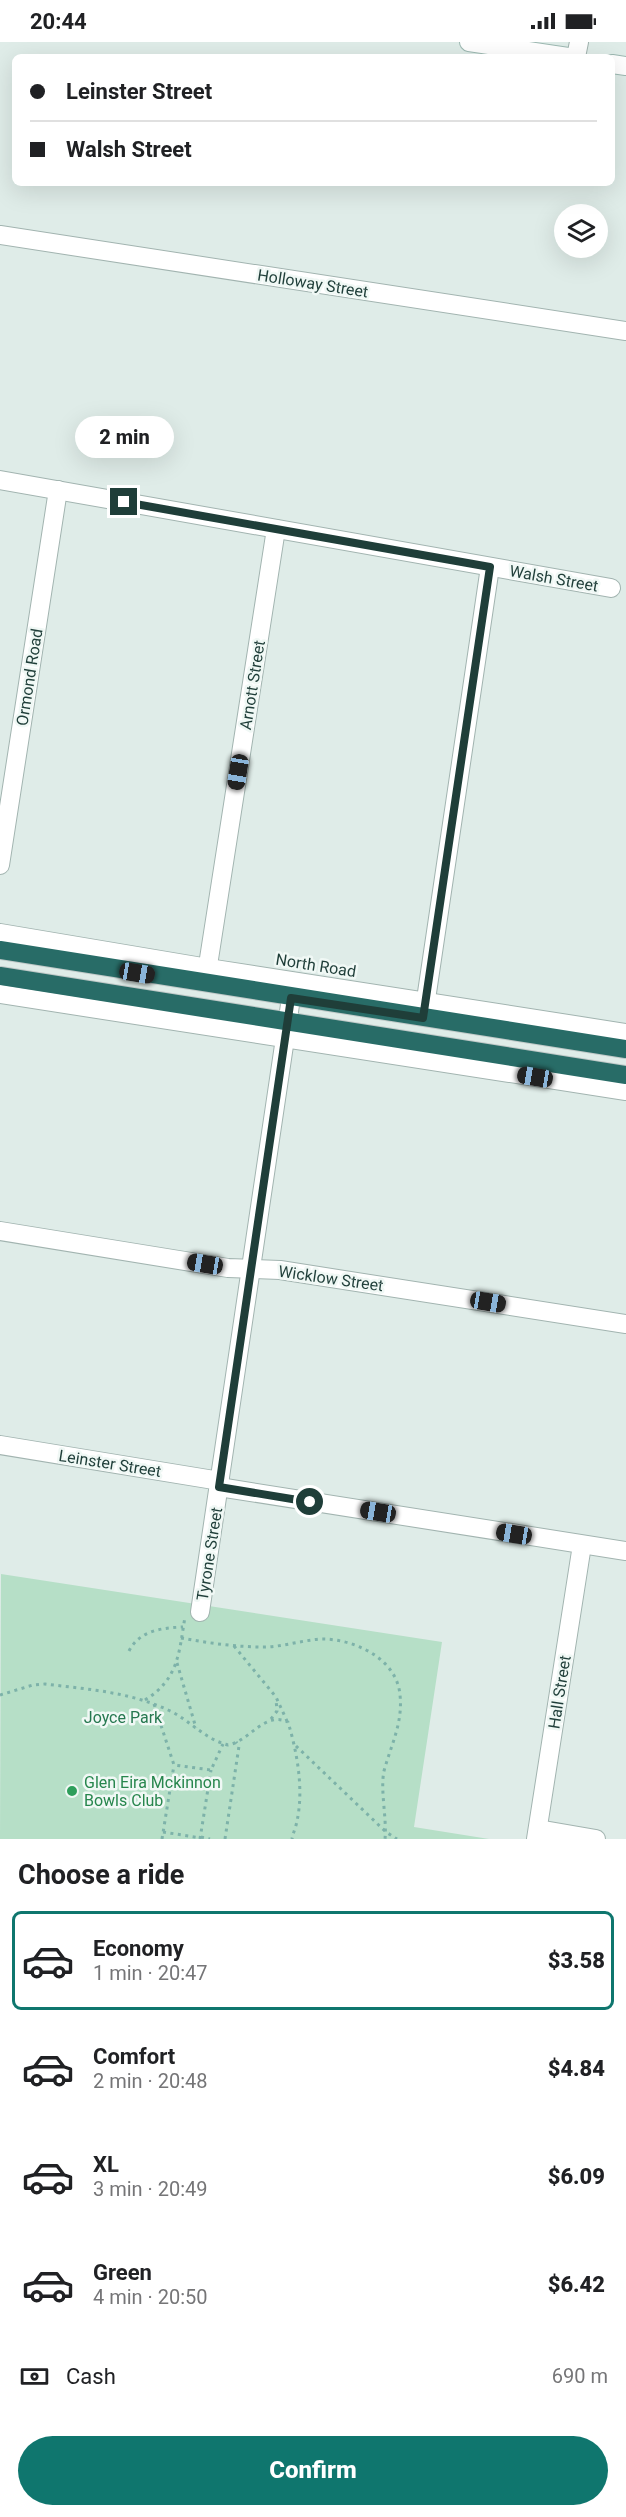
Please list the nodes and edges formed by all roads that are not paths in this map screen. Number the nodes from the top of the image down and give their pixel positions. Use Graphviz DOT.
graph roads {
  1 [pos="469,42"];
  2 [pos="548,54"];
  3 [pos="0,235"];
  4 [pos="626,331"];
  5 [pos="0,480"];
  6 [pos="58,490"];
  7 [pos="276,529"];
  8 [pos="490,567"];
  9 [pos="612,588"];
  10 [pos="0,865"];
  11 [pos="0,933"];
  12 [pos="0,950"];
  13 [pos="0,976"];
  14 [pos="206,976"];
  15 [pos="0,994"];
  16 [pos="291,998"];
  17 [pos="424,1010"];
  18 [pos="287,1030"];
  19 [pos="626,1033"];
  20 [pos="626,1049"];
  21 [pos="626,1075"];
  22 [pos="626,1091"];
  23 [pos="0,1231"];
  24 [pos="252,1269"];
  25 [pos="626,1324"];
  26 [pos="0,1446"];
  27 [pos="220,1484"];
  28 [pos="582,1545"];
  29 [pos="626,1551"];
  30 [pos="192,1614"];
  31 [pos="537,1834"];
  32 [pos="596,1839"];
  1 -- 2 [label="street"];
  3 -- 4 [label="street, Holloway Street"];
  5 -- 6 [label="street, Walsh Street"];
  6 -- 7 [label="street, Walsh Street"];
  6 -- 10 [label="street, Ormond Road"];
  7 -- 8 [label="street, Walsh Street"];
  7 -- 14 [label="street, Arnott Street"];
  8 -- 9 [label="street, Walsh Street"];
  8 -- 17 [label="street"];
  11 -- 14 [label="street, North Road"];
  12 -- 14 [label="highway, North Road"];
  13 -- 18 [label="highway"];
  14 -- 16 [label="highway, North Road"];
  14 -- 17 [label="street, North Road"];
  15 -- 18 [label="street"];
  16 -- 17 [label="highway, North Road"];
  16 -- 18 [label="street, Tyrone Street"];
  17 -- 19 [label="street, North Road"];
  17 -- 20 [label="highway, North Road"];
  18 -- 21 [label="highway"];
  18 -- 22 [label="street"];
  18 -- 24 [label="street, Tyrone Street"];
  23 -- 24 [label="street, Wicklow Street"];
  24 -- 25 [label="street, Wicklow Street"];
  24 -- 27 [label="street, Tyrone Street"];
  26 -- 27 [label="street, Leinster Street"];
  27 -- 28 [label="street, Leinster Street"];
  27 -- 30 [label="street, Tyrone Street"];
  28 -- 29 [label="street, Leinster Street"];
  28 -- 31 [label="street, Hall Street"];
  31 -- 32 [label="street"];
}
